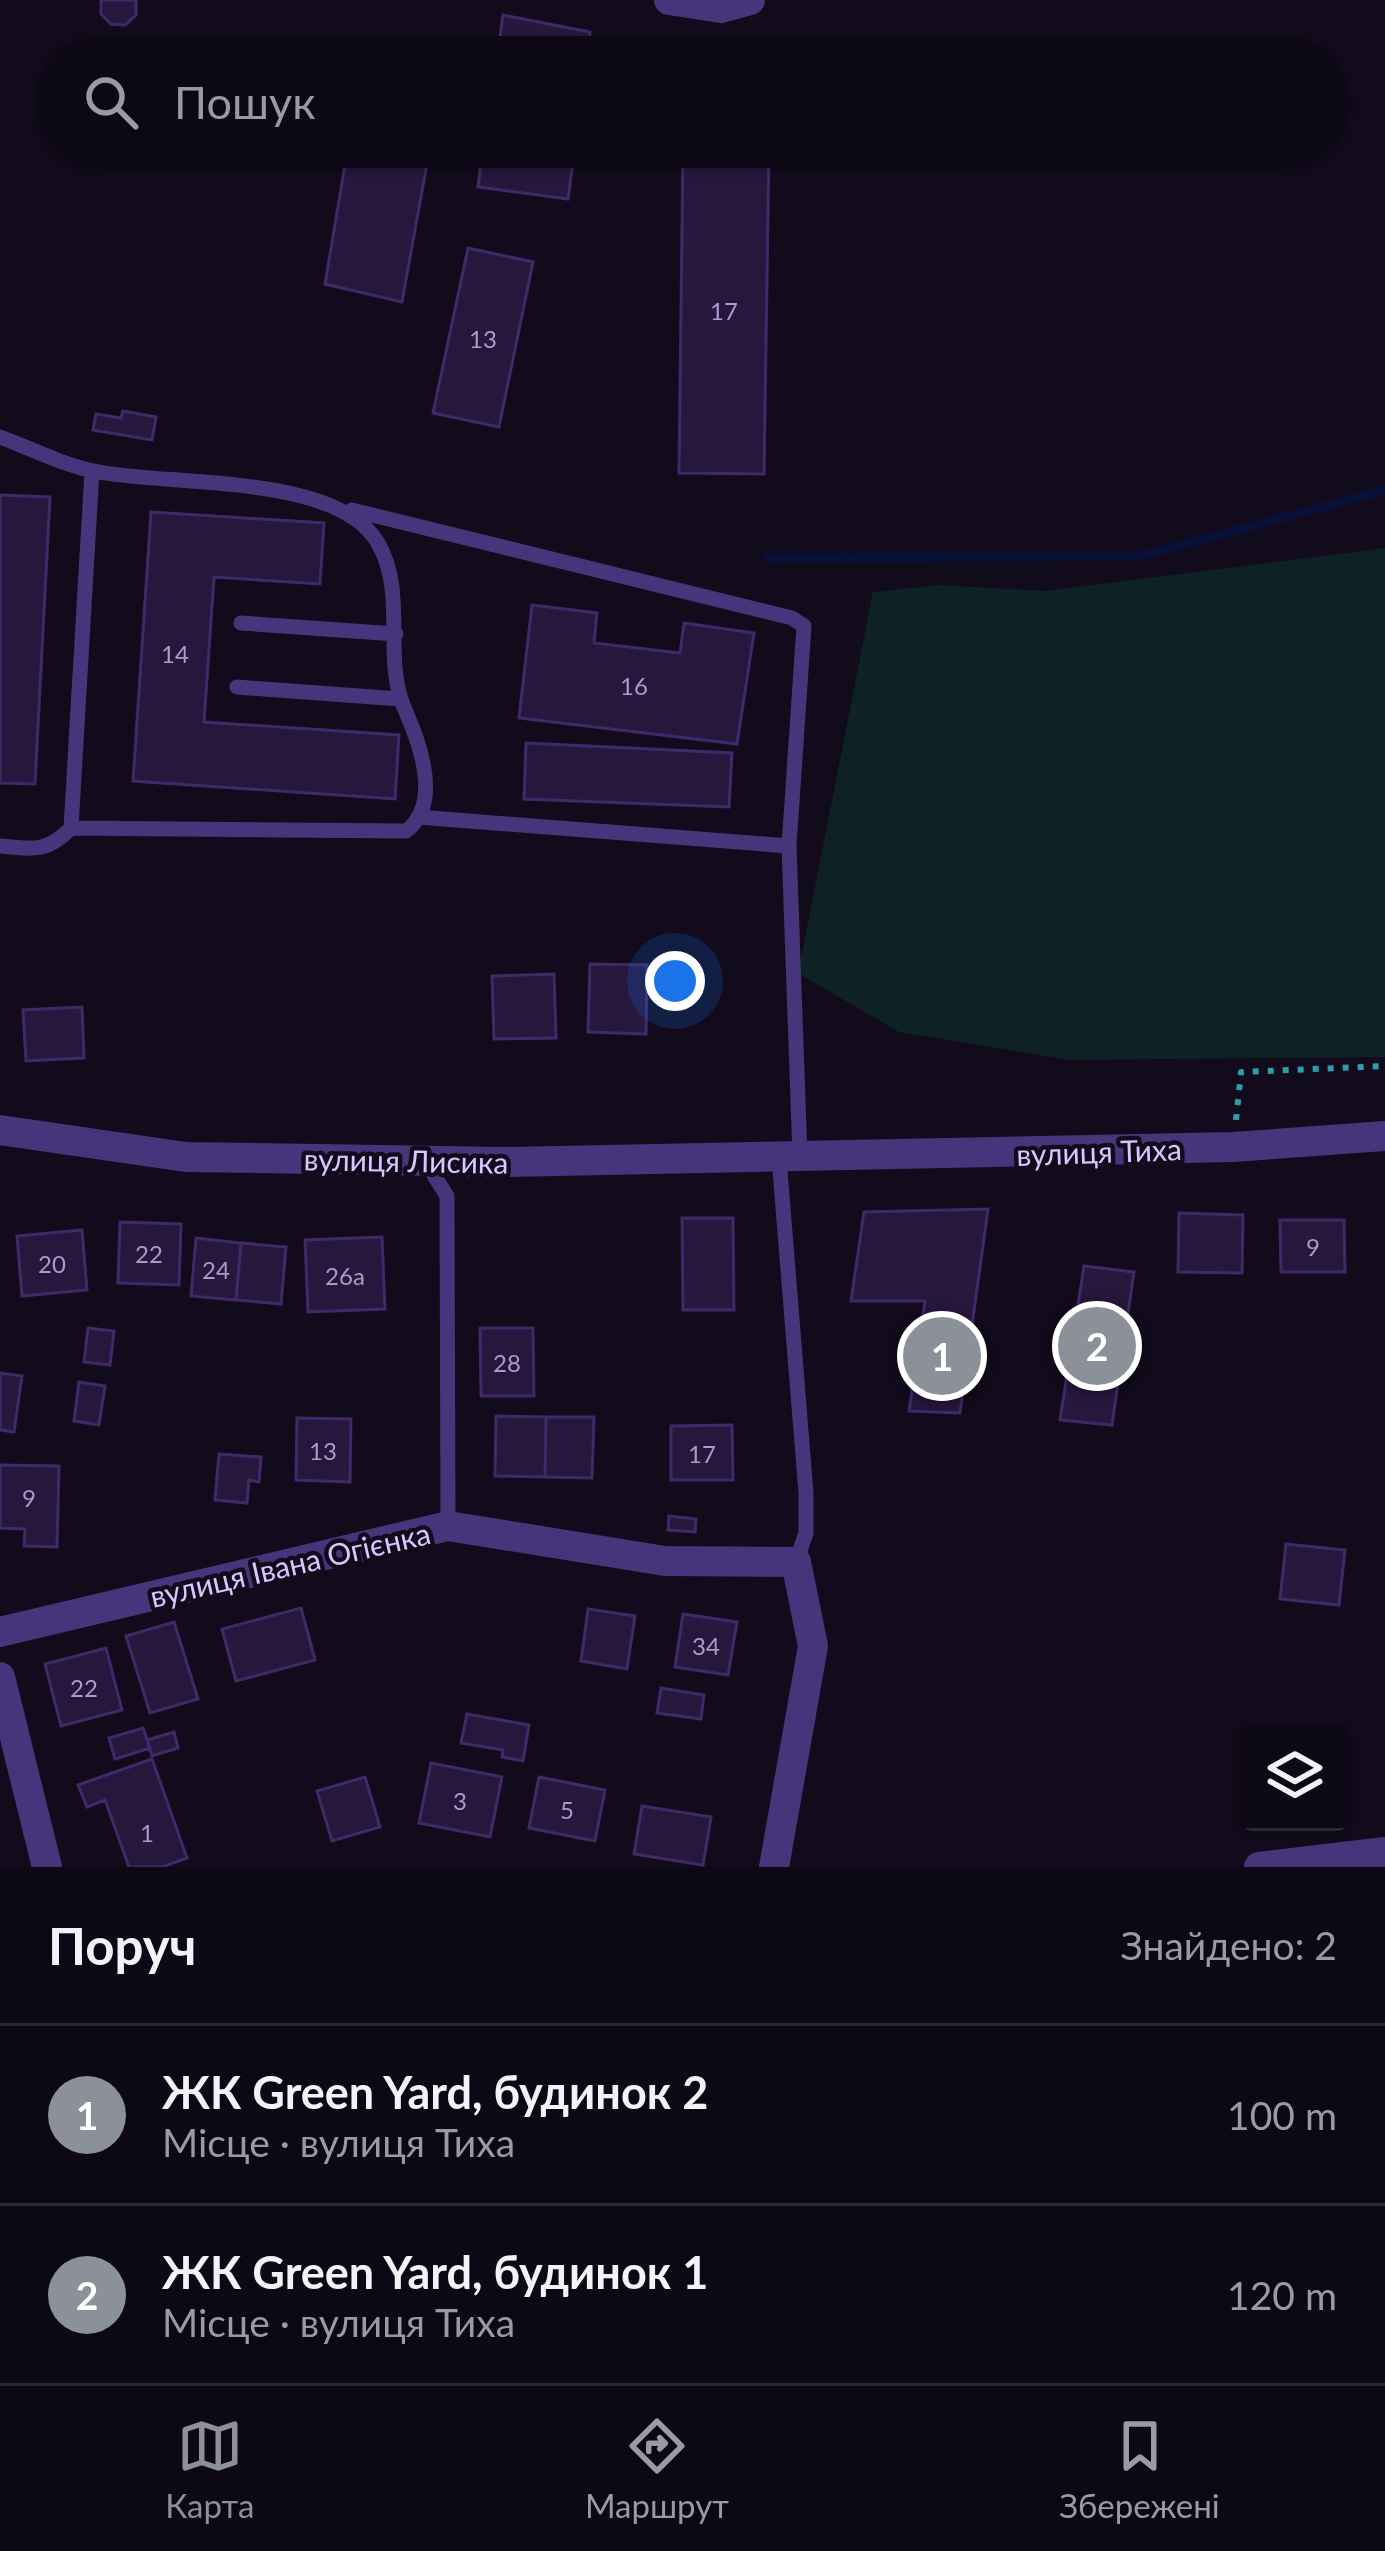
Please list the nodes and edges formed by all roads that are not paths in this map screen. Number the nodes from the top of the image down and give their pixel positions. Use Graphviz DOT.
graph roads {
  1 [pos="669,0"];
  2 [pos="750,0"];
  3 [pos="0,437"];
  4 [pos="92,471"];
  5 [pos="344,508"];
  6 [pos="242,623"];
  7 [pos="396,634"];
  8 [pos="237,687"];
  9 [pos="400,699"];
  10 [pos="418,818"];
  11 [pos="71,829"];
  12 [pos="0,846"];
  13 [pos="790,846"];
  14 [pos="0,1130"];
  15 [pos="1385,1136"];
  16 [pos="797,1158"];
  17 [pos="423,1159"];
  18 [pos="448,1526"];
  19 [pos="796,1562"];
  20 [pos="0,1632"];
  21 [pos="0,1677"];
  22 [pos="1385,1852"];
  23 [pos="47,1867"];
  24 [pos="774,1867"];
  25 [pos="1258,1867"];
  1 -- 2 [label="street"];
  3 -- 4 [label="lane"];
  4 -- 5 [label="lane"];
  4 -- 11 [label="lane"];
  5 -- 7 [label="lane"];
  5 -- 13 [label="lane"];
  6 -- 7 [label="lane"];
  7 -- 9 [label="lane"];
  8 -- 9 [label="lane"];
  9 -- 10 [label="lane"];
  10 -- 11 [label="lane"];
  10 -- 13 [label="lane"];
  11 -- 12 [label="lane"];
  13 -- 16 [label="lane"];
  14 -- 17 [label="street, вулиця Лисика"];
  15 -- 16 [label="street, вулиця Тиха"];
  16 -- 17 [label="street, вулиця Лисика"];
  16 -- 19 [label="lane"];
  17 -- 18 [label="lane"];
  18 -- 19 [label="street, вулиця Івана Огієнка"];
  18 -- 20 [label="street, вулиця Івана Огієнка"];
  19 -- 24 [label="street"];
  21 -- 23 [label="street"];
  22 -- 25 [label="street"];
}
